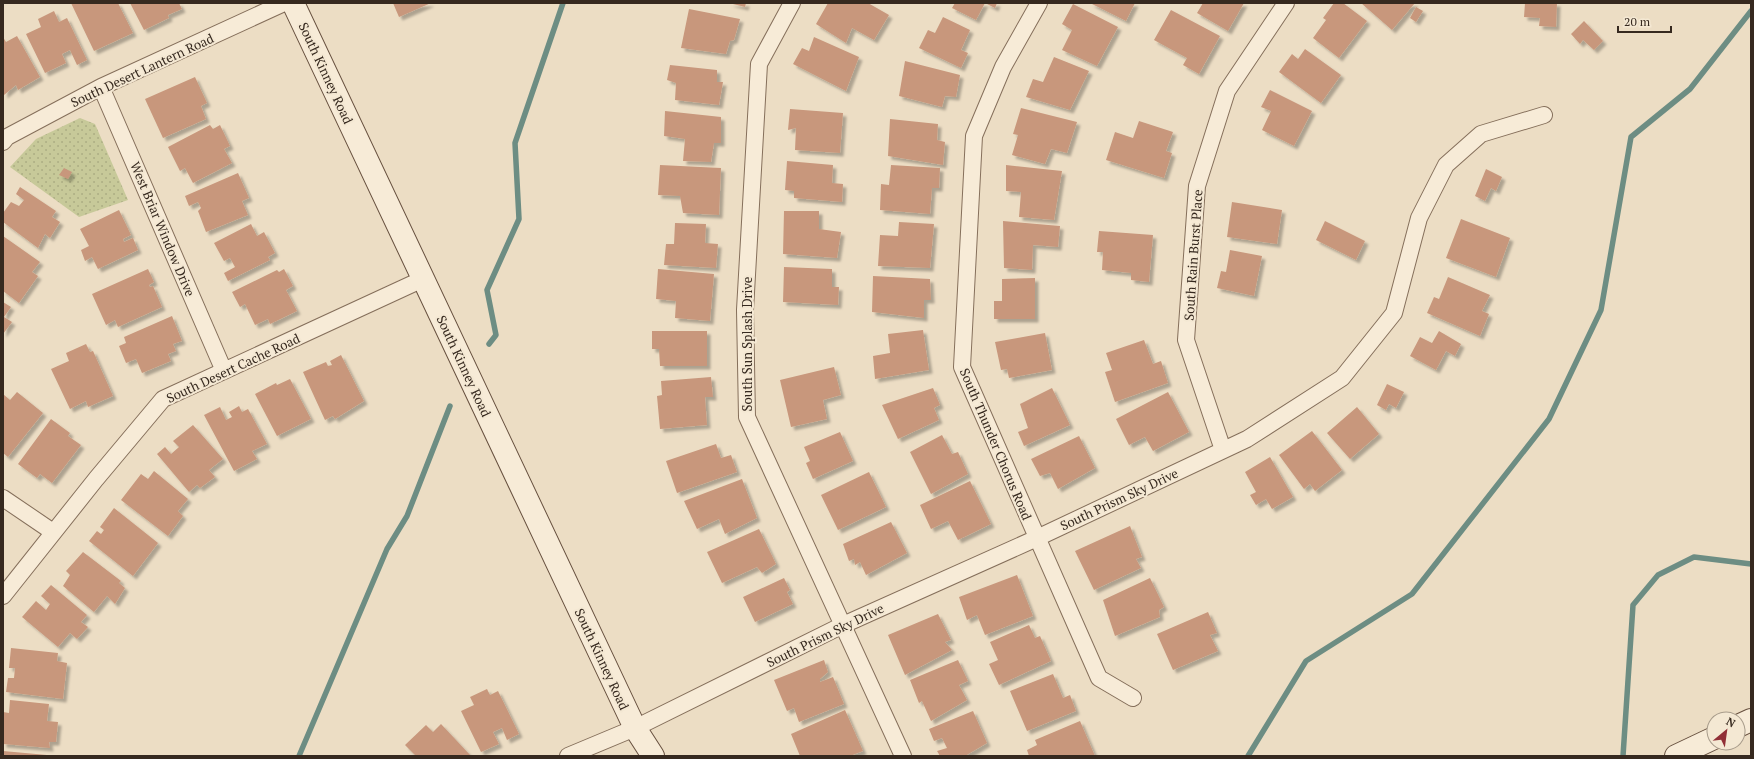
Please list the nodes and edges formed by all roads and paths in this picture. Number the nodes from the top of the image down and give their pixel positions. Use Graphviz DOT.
graph roads {
  1 [pos="284,3"];
  2 [pos="293,3"];
  3 [pos="792,3"];
  4 [pos="1039,3"];
  5 [pos="1286,3"];
  6 [pos="101,87"];
  7 [pos="1544,116"];
  8 [pos="3,142"];
  9 [pos="423,279"];
  10 [pos="224,371"];
  11 [pos="1223,450"];
  12 [pos="3,498"];
  13 [pos="53,532"];
  14 [pos="1037,538"];
  15 [pos="3,596"];
  16 [pos="843,625"];
  17 [pos="1133,698"];
  18 [pos="635,728"];
  19 [pos="1706,742"];
  20 [pos="568,756"];
  21 [pos="643,756"];
  22 [pos="653,756"];
  23 [pos="903,756"];
  24 [pos="1676,756"];
  1 -- 6 [label="street, South Desert Lantern Road"];
  2 -- 9 [label="main road, South Kinney Road"];
  3 -- 16 [label="street, South Sun Splash Drive"];
  4 -- 14 [label="street, South Thunder Chorus Road"];
  5 -- 11 [label="street, South Rain Burst Place"];
  6 -- 8 [label="street, South Desert Lantern Road"];
  6 -- 10 [label="street, West Briar Window Drive"];
  7 -- 11 [label="street, South Prism Sky Drive"];
  9 -- 10 [label="street, South Desert Cache Road"];
  9 -- 18 [label="main road, South Kinney Road"];
  10 -- 13 [label="street, South Desert Cache Road"];
  11 -- 14 [label="street, South Prism Sky Drive"];
  12 -- 13 [label="street"];
  13 -- 15 [label="street, South Desert Cache Road"];
  14 -- 16 [label="street, South Prism Sky Drive"];
  14 -- 17 [label="street, South Thunder Chorus Road"];
  16 -- 18 [label="street, South Prism Sky Drive"];
  16 -- 23 [label="street, South Sun Splash Drive"];
  18 -- 20 [label="street, South Prism Sky Drive"];
  18 -- 21 [label="main road, South Kinney Road"];
  18 -- 22 [label="main road, South Kinney Road"];
  19 -- 24 [label="main road"];
}
